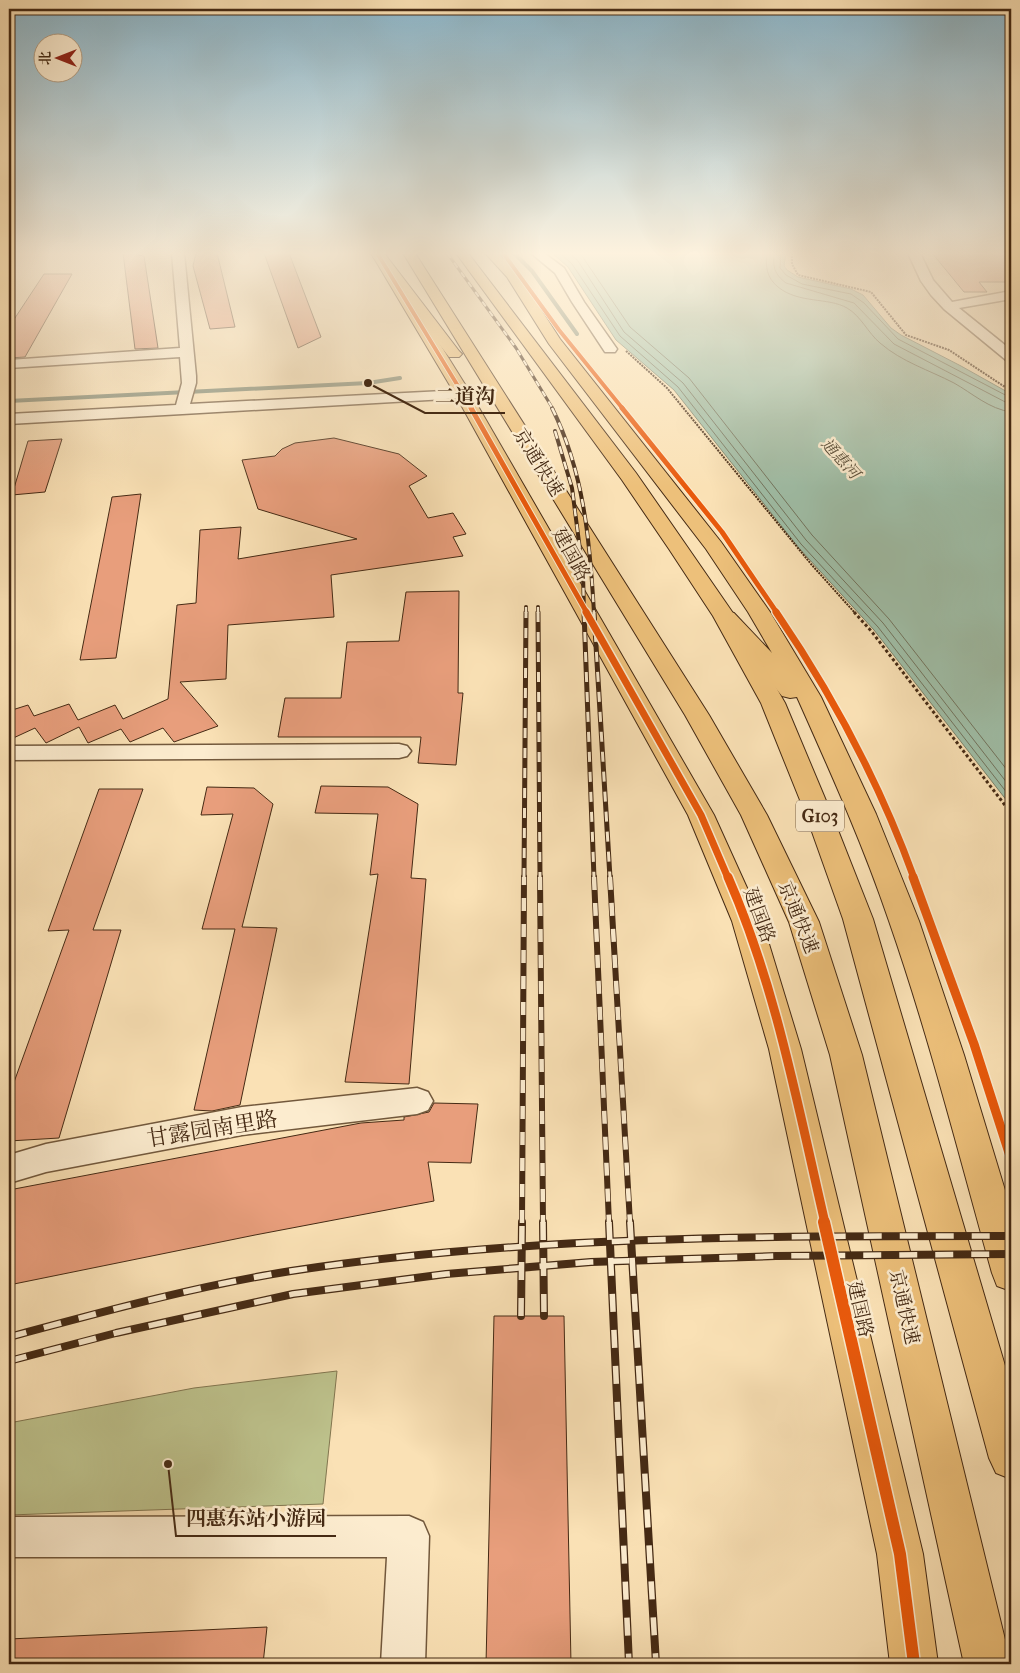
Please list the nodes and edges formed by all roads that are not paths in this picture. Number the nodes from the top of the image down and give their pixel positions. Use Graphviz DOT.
graph roads {
  1 [pos="185,331"];
  2 [pos="425,331"];
  3 [pos="436,331"];
  4 [pos="458,331"];
  5 [pos="519,331"];
  6 [pos="522,331"];
  7 [pos="548,331"];
  8 [pos="597,331"];
  9 [pos="980,331"];
  10 [pos="526,341"];
  11 [pos="608,347"];
  12 [pos="187,352"];
  13 [pos="1011,357"];
  14 [pos="9,364"];
  15 [pos="461,391"];
  16 [pos="186,395"];
  17 [pos="509,413"];
  18 [pos="9,414"];
  19 [pos="9,419"];
  20 [pos="724,616"];
  21 [pos="827,737"];
  22 [pos="399,751"];
  23 [pos="9,753"];
  24 [pos="417,1101"];
  25 [pos="9,1169"];
  26 [pos="1011,1273"];
  27 [pos="1011,1458"];
  28 [pos="9,1538"];
  29 [pos="404,1664"];
  30 [pos="914,1664"];
  31 [pos="988,1664"];
  1 -- 12 [label="street"];
  2 -- 15 [label="main road, 建国路"];
  3 -- 17 [label="main road"];
  4 -- 17 [label="main road, 京通快速"];
  5 -- 10 [label="main road, G103"];
  6 -- 10 [label="main road"];
  7 -- 21 [label="main road"];
  8 -- 11 [label="street"];
  9 -- 13 [label="street"];
  10 -- 20 [label="main road, G103"];
  12 -- 14 [label="street"];
  12 -- 16 [label="street"];
  15 -- 16 [label="street"];
  15 -- 19 [label="street"];
  15 -- 30 [label="main road, 建国路"];
  16 -- 18 [label="street"];
  17 -- 31 [label="main road, 京通快速"];
  20 -- 21 [label="main road"];
  20 -- 27 [label="main road, G103"];
  21 -- 26 [label="main road"];
  22 -- 23 [label="street"];
  24 -- 25 [label="street, 甘露园南里路"];
  28 -- 29 [label="street"];
}
